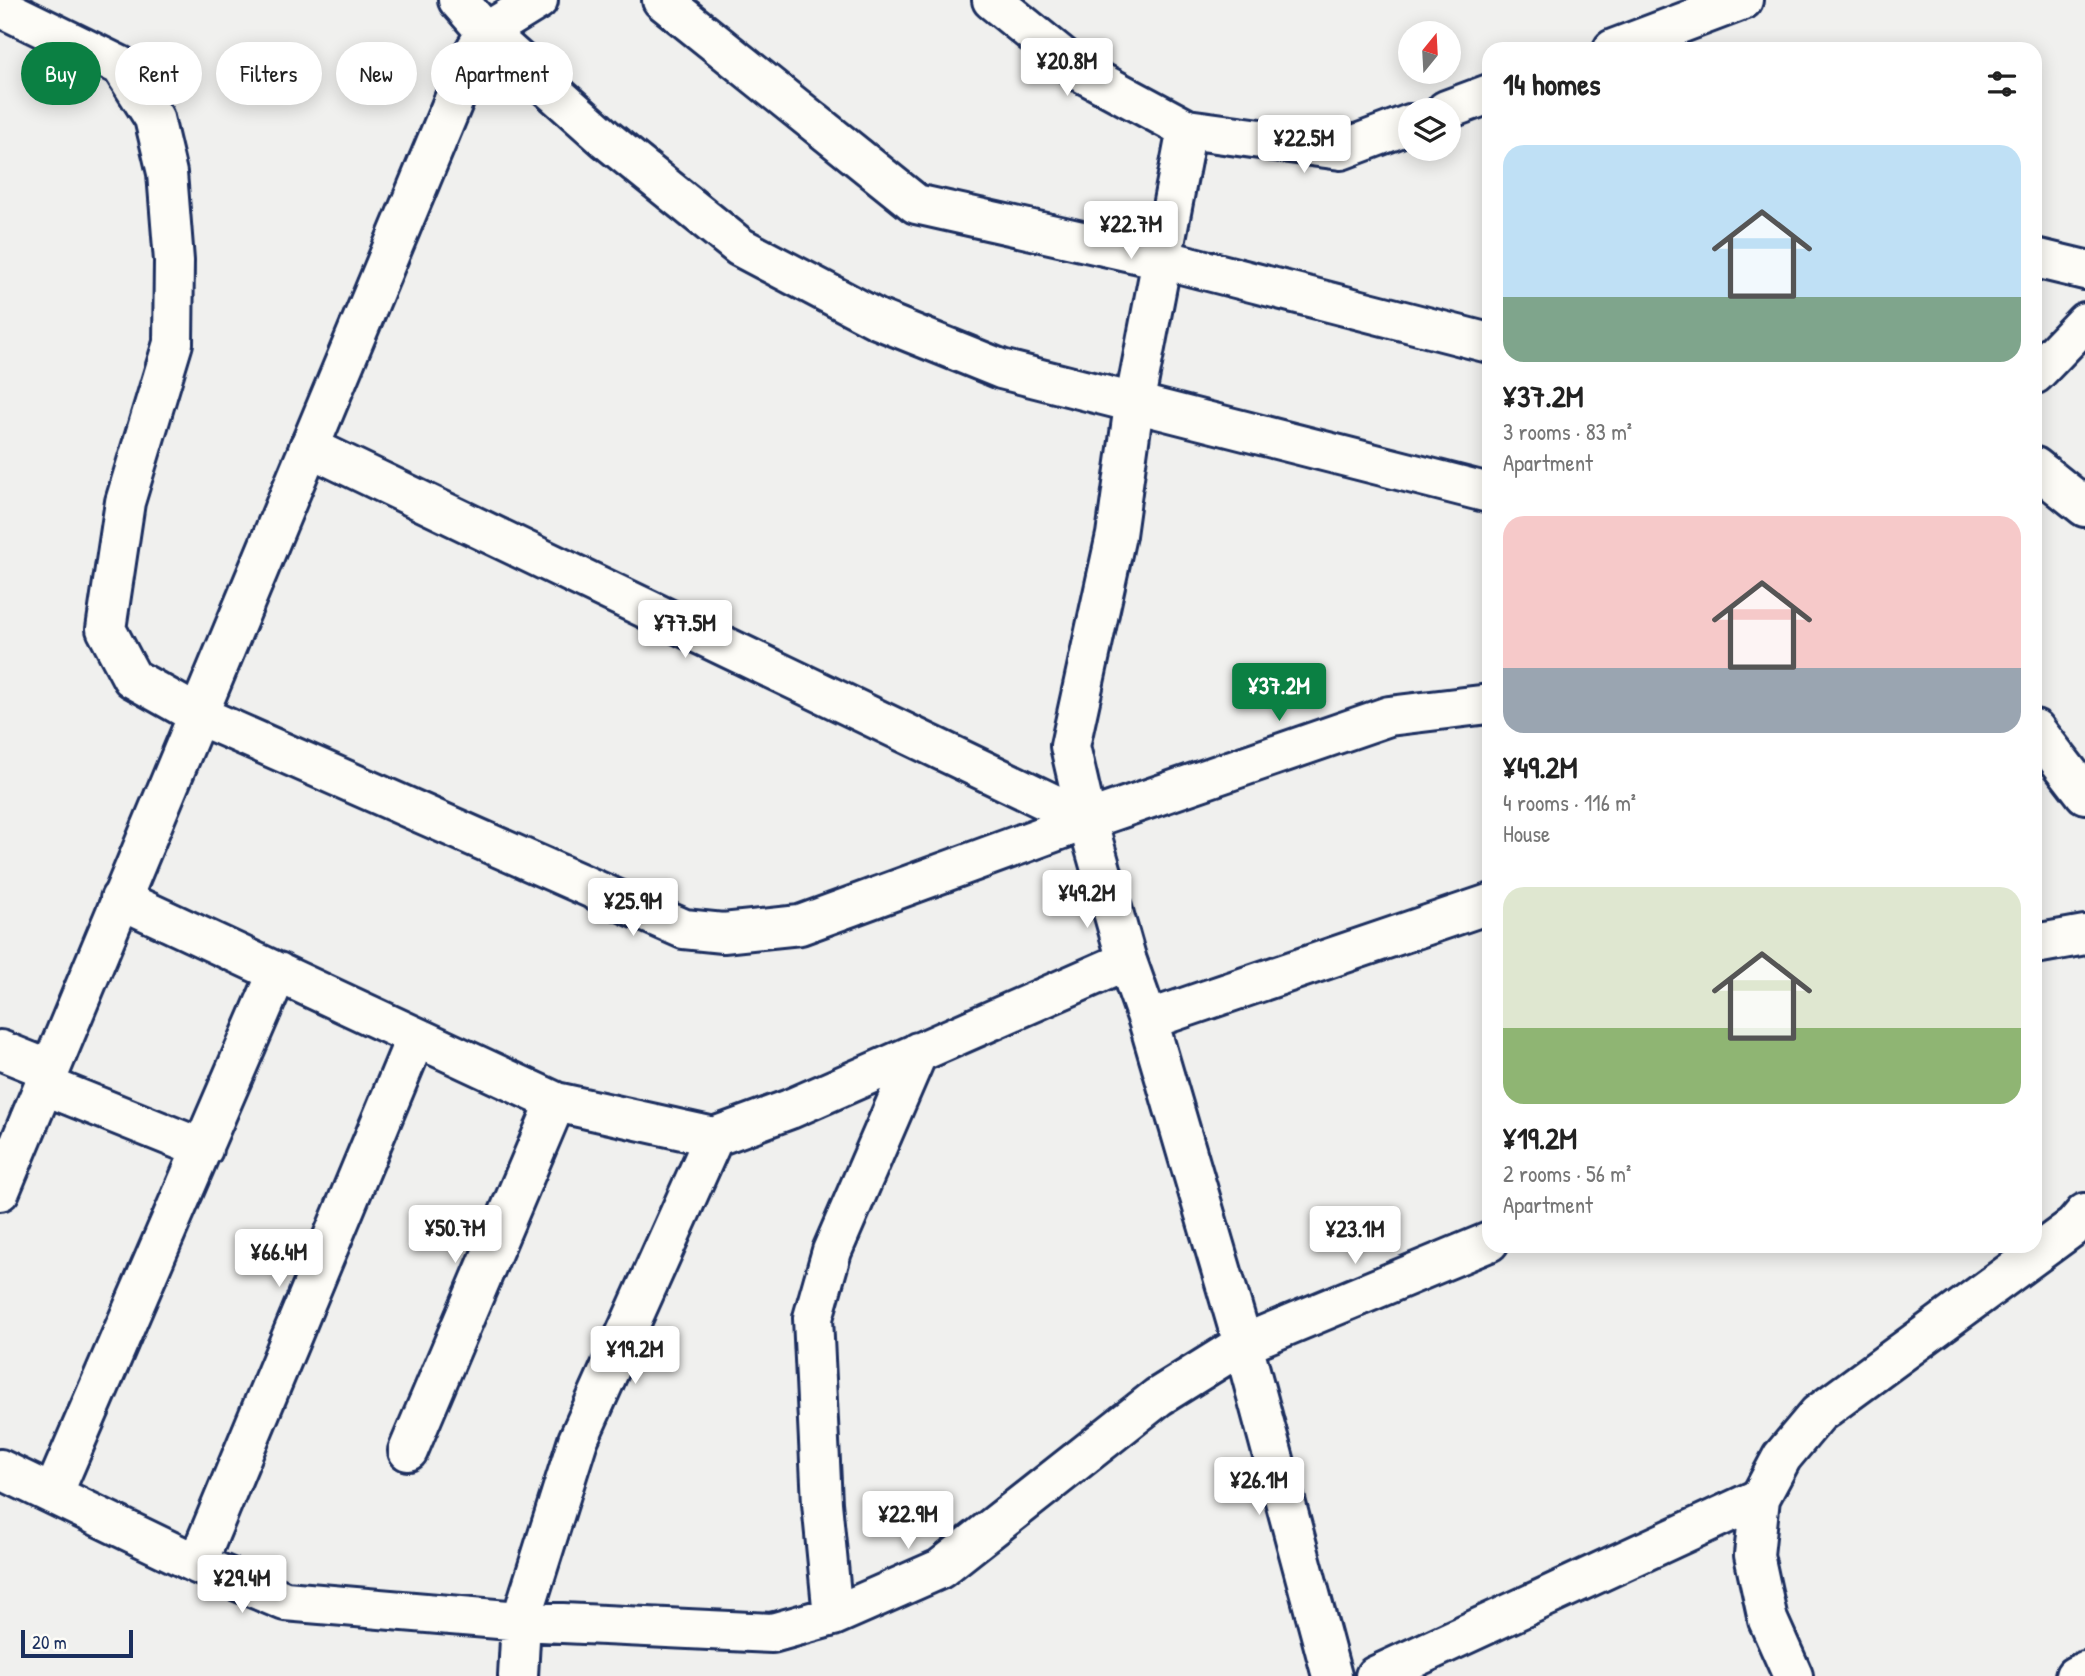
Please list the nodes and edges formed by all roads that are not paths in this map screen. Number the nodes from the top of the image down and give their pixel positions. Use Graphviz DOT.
graph roads {
  1 [pos="458,0"];
  2 [pos="538,0"];
  3 [pos="662,0"];
  4 [pos="992,0"];
  5 [pos="1743,0"];
  6 [pos="0,7"];
  7 [pos="486,32"];
  8 [pos="1632,42"];
  9 [pos="1482,97"];
  10 [pos="1461,104"];
  11 [pos="1461,112"];
  12 [pos="1482,116"];
  13 [pos="1187,128"];
  14 [pos="1398,129"];
  15 [pos="1162,260"];
  16 [pos="2042,260"];
  17 [pos="2085,270"];
  18 [pos="2085,322"];
  19 [pos="1482,340"];
  20 [pos="2042,367"];
  21 [pos="1134,405"];
  22 [pos="309,447"];
  23 [pos="2042,473"];
  24 [pos="1482,491"];
  25 [pos="2085,507"];
  26 [pos="1482,711"];
  27 [pos="198,715"];
  28 [pos="2042,747"];
  29 [pos="2085,794"];
  30 [pos="1087,820"];
  31 [pos="120,899"];
  32 [pos="1482,906"];
  33 [pos="2085,936"];
  34 [pos="2042,943"];
  35 [pos="1127,961"];
  36 [pos="278,972"];
  37 [pos="1148,1020"];
  38 [pos="416,1037"];
  39 [pos="0,1050"];
  40 [pos="918,1052"];
  41 [pos="47,1077"];
  42 [pos="556,1102"];
  43 [pos="714,1137"];
  44 [pos="204,1149"];
  45 [pos="0,1191"];
  46 [pos="2085,1213"];
  47 [pos="1482,1245"];
  48 [pos="2042,1250"];
  49 [pos="2037,1253"];
  50 [pos="1243,1344"];
  51 [pos="408,1451"];
  52 [pos="0,1469"];
  53 [pos="53,1493"];
  54 [pos="1760,1498"];
  55 [pos="197,1564"];
  56 [pos="833,1616"];
  57 [pos="521,1621"];
  58 [pos="2085,1671"];
  59 [pos="518,1676"];
  60 [pos="1332,1676"];
  61 [pos="1375,1676"];
  62 [pos="1793,1676"];
  63 [pos="2075,1676"];
  1 -- 7 [label="main road"];
  2 -- 7 [label="main road"];
  3 -- 15 [label="main road"];
  4 -- 13 [label="main road"];
  5 -- 8 [label="main road"];
  6 -- 27 [label="main road"];
  7 -- 21 [label="main road"];
  7 -- 22 [label="main road"];
  9 -- 10 [label="main road"];
  11 -- 12 [label="main road"];
  13 -- 14 [label="main road"];
  13 -- 15 [label="main road"];
  15 -- 19 [label="main road"];
  15 -- 21 [label="main road"];
  16 -- 17 [label="main road"];
  18 -- 20 [label="main road"];
  21 -- 24 [label="main road"];
  21 -- 30 [label="main road"];
  22 -- 27 [label="main road"];
  22 -- 30 [label="main road"];
  23 -- 25 [label="main road"];
  26 -- 30 [label="main road"];
  27 -- 30 [label="main road"];
  27 -- 31 [label="main road"];
  28 -- 29 [label="main road"];
  30 -- 35 [label="main road"];
  31 -- 36 [label="main road"];
  31 -- 41 [label="main road"];
  32 -- 37 [label="main road"];
  33 -- 34 [label="main road"];
  35 -- 37 [label="main road"];
  35 -- 40 [label="main road"];
  36 -- 38 [label="main road"];
  36 -- 44 [label="main road"];
  37 -- 50 [label="main road"];
  38 -- 42 [label="main road"];
  38 -- 55 [label="main road"];
  39 -- 41 [label="main road"];
  40 -- 43 [label="main road"];
  40 -- 56 [label="main road"];
  41 -- 44 [label="main road"];
  41 -- 45 [label="main road"];
  42 -- 43 [label="main road"];
  42 -- 51 [label="main road"];
  43 -- 57 [label="main road"];
  44 -- 53 [label="main road"];
  46 -- 48 [label="main road"];
  47 -- 50 [label="main road"];
  49 -- 54 [label="main road"];
  50 -- 56 [label="main road"];
  50 -- 60 [label="main road"];
  52 -- 53 [label="main road"];
  53 -- 55 [label="main road"];
  54 -- 61 [label="main road"];
  54 -- 62 [label="main road"];
  55 -- 57 [label="main road"];
  56 -- 57 [label="main road"];
  57 -- 59 [label="main road"];
  58 -- 63 [label="main road"];
}
